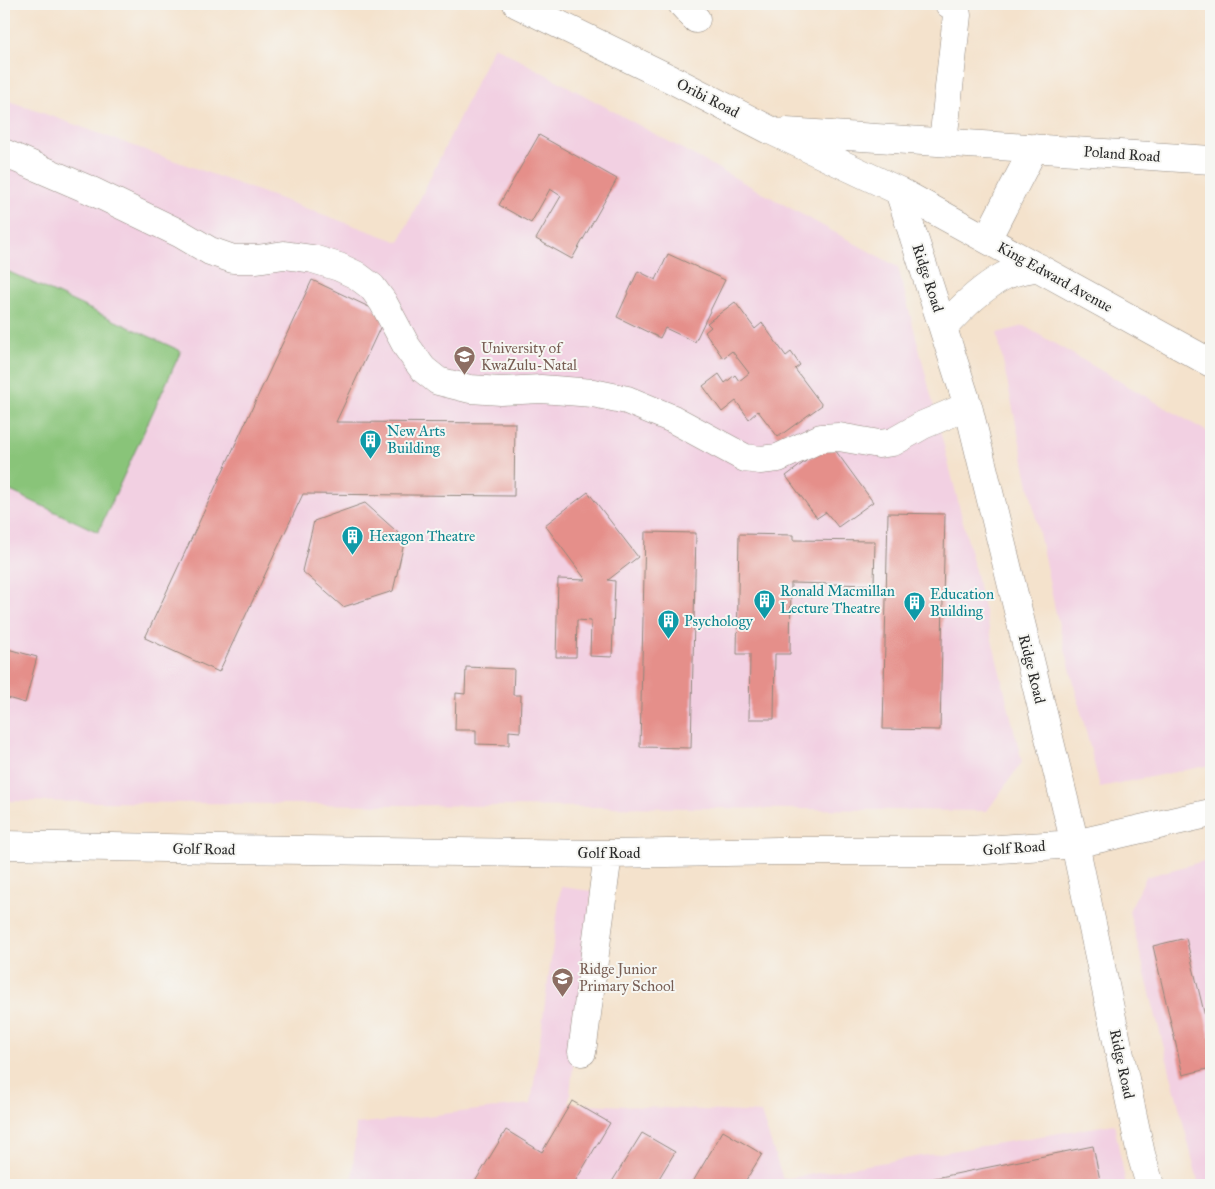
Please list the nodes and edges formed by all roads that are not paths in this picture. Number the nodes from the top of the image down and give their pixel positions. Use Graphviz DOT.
graph roads {
  1 [pos="517,4"];
  2 [pos="950,4"];
  3 [pos="772,131"];
  4 [pos="944,142"];
  5 [pos="1034,148"];
  6 [pos="4,153"];
  7 [pos="1211,160"];
  8 [pos="899,191"];
  9 [pos="987,240"];
  10 [pos="1038,267"];
  11 [pos="944,327"];
  12 [pos="1211,363"];
  13 [pos="968,406"];
  14 [pos="1211,813"];
  15 [pos="1075,844"];
  16 [pos="4,845"];
  17 [pos="608,854"];
  18 [pos="582,1052"];
  19 [pos="1141,1154"];
  20 [pos="1143,1185"];
  21 [pos="1150,1185"];
  1 -- 3 [label="street, Oribi Road"];
  2 -- 4 [label="street"];
  3 -- 4 [label="street, Poland Road"];
  3 -- 8 [label="street, Oribi Road"];
  4 -- 5 [label="street, Poland Road"];
  5 -- 7 [label="street, Poland Road"];
  5 -- 9 [label="street"];
  6 -- 13 [label="street"];
  8 -- 9 [label="street, King Edward Avenue"];
  8 -- 11 [label="street, Ridge Road"];
  9 -- 10 [label="street, King Edward Avenue"];
  10 -- 11 [label="street"];
  10 -- 12 [label="street, King Edward Avenue"];
  11 -- 13 [label="street, Ridge Road"];
  13 -- 15 [label="street, Ridge Road"];
  14 -- 15 [label="street, Golf Road"];
  15 -- 17 [label="street, Golf Road"];
  15 -- 19 [label="street, Ridge Road"];
  16 -- 17 [label="street, Golf Road"];
  17 -- 18 [label="street"];
  19 -- 20 [label="street, Ridge Road"];
  19 -- 21 [label="street, Ridge Road"];
}
